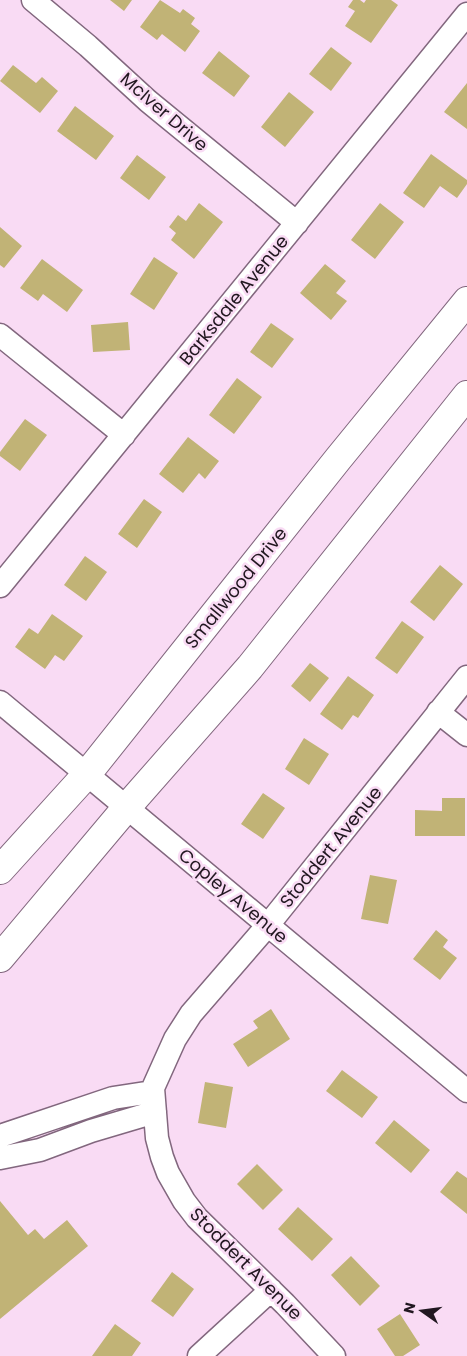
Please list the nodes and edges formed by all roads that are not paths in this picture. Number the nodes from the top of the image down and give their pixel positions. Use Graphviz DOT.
graph roads {
  1 [pos="33,0"];
  2 [pos="467,14"];
  3 [pos="297,222"];
  4 [pos="467,302"];
  5 [pos="0,336"];
  6 [pos="467,395"];
  7 [pos="124,435"];
  8 [pos="0,586"];
  9 [pos="467,677"];
  10 [pos="0,702"];
  11 [pos="438,712"];
  12 [pos="467,735"];
  13 [pos="87,774"];
  14 [pos="127,808"];
  15 [pos="0,870"];
  16 [pos="268,925"];
  17 [pos="0,958"];
  18 [pos="467,1091"];
  19 [pos="153,1102"];
  20 [pos="0,1136"];
  21 [pos="0,1158"];
  22 [pos="271,1290"];
  23 [pos="199,1356"];
  24 [pos="334,1356"];
  1 -- 3 [label="street, McIver Drive"];
  2 -- 3 [label="street, Barksdale Avenue"];
  3 -- 7 [label="street, Barksdale Avenue"];
  4 -- 13 [label="main road, Smallwood Drive"];
  5 -- 7 [label="street"];
  6 -- 14 [label="main road"];
  7 -- 8 [label="street, Barksdale Avenue"];
  9 -- 11 [label="street, Stoddert Avenue"];
  10 -- 13 [label="street, Copley Avenue"];
  11 -- 12 [label="street"];
  11 -- 16 [label="street, Stoddert Avenue"];
  13 -- 14 [label="street, Copley Avenue"];
  13 -- 15 [label="main road, Smallwood Drive"];
  14 -- 16 [label="street, Copley Avenue"];
  14 -- 17 [label="main road"];
  16 -- 18 [label="street, Copley Avenue"];
  16 -- 19 [label="street, Stoddert Avenue"];
  19 -- 20 [label="street"];
  19 -- 21 [label="street"];
  19 -- 22 [label="street, Stoddert Avenue"];
  22 -- 23 [label="street"];
  22 -- 24 [label="street, Stoddert Avenue"];
}
